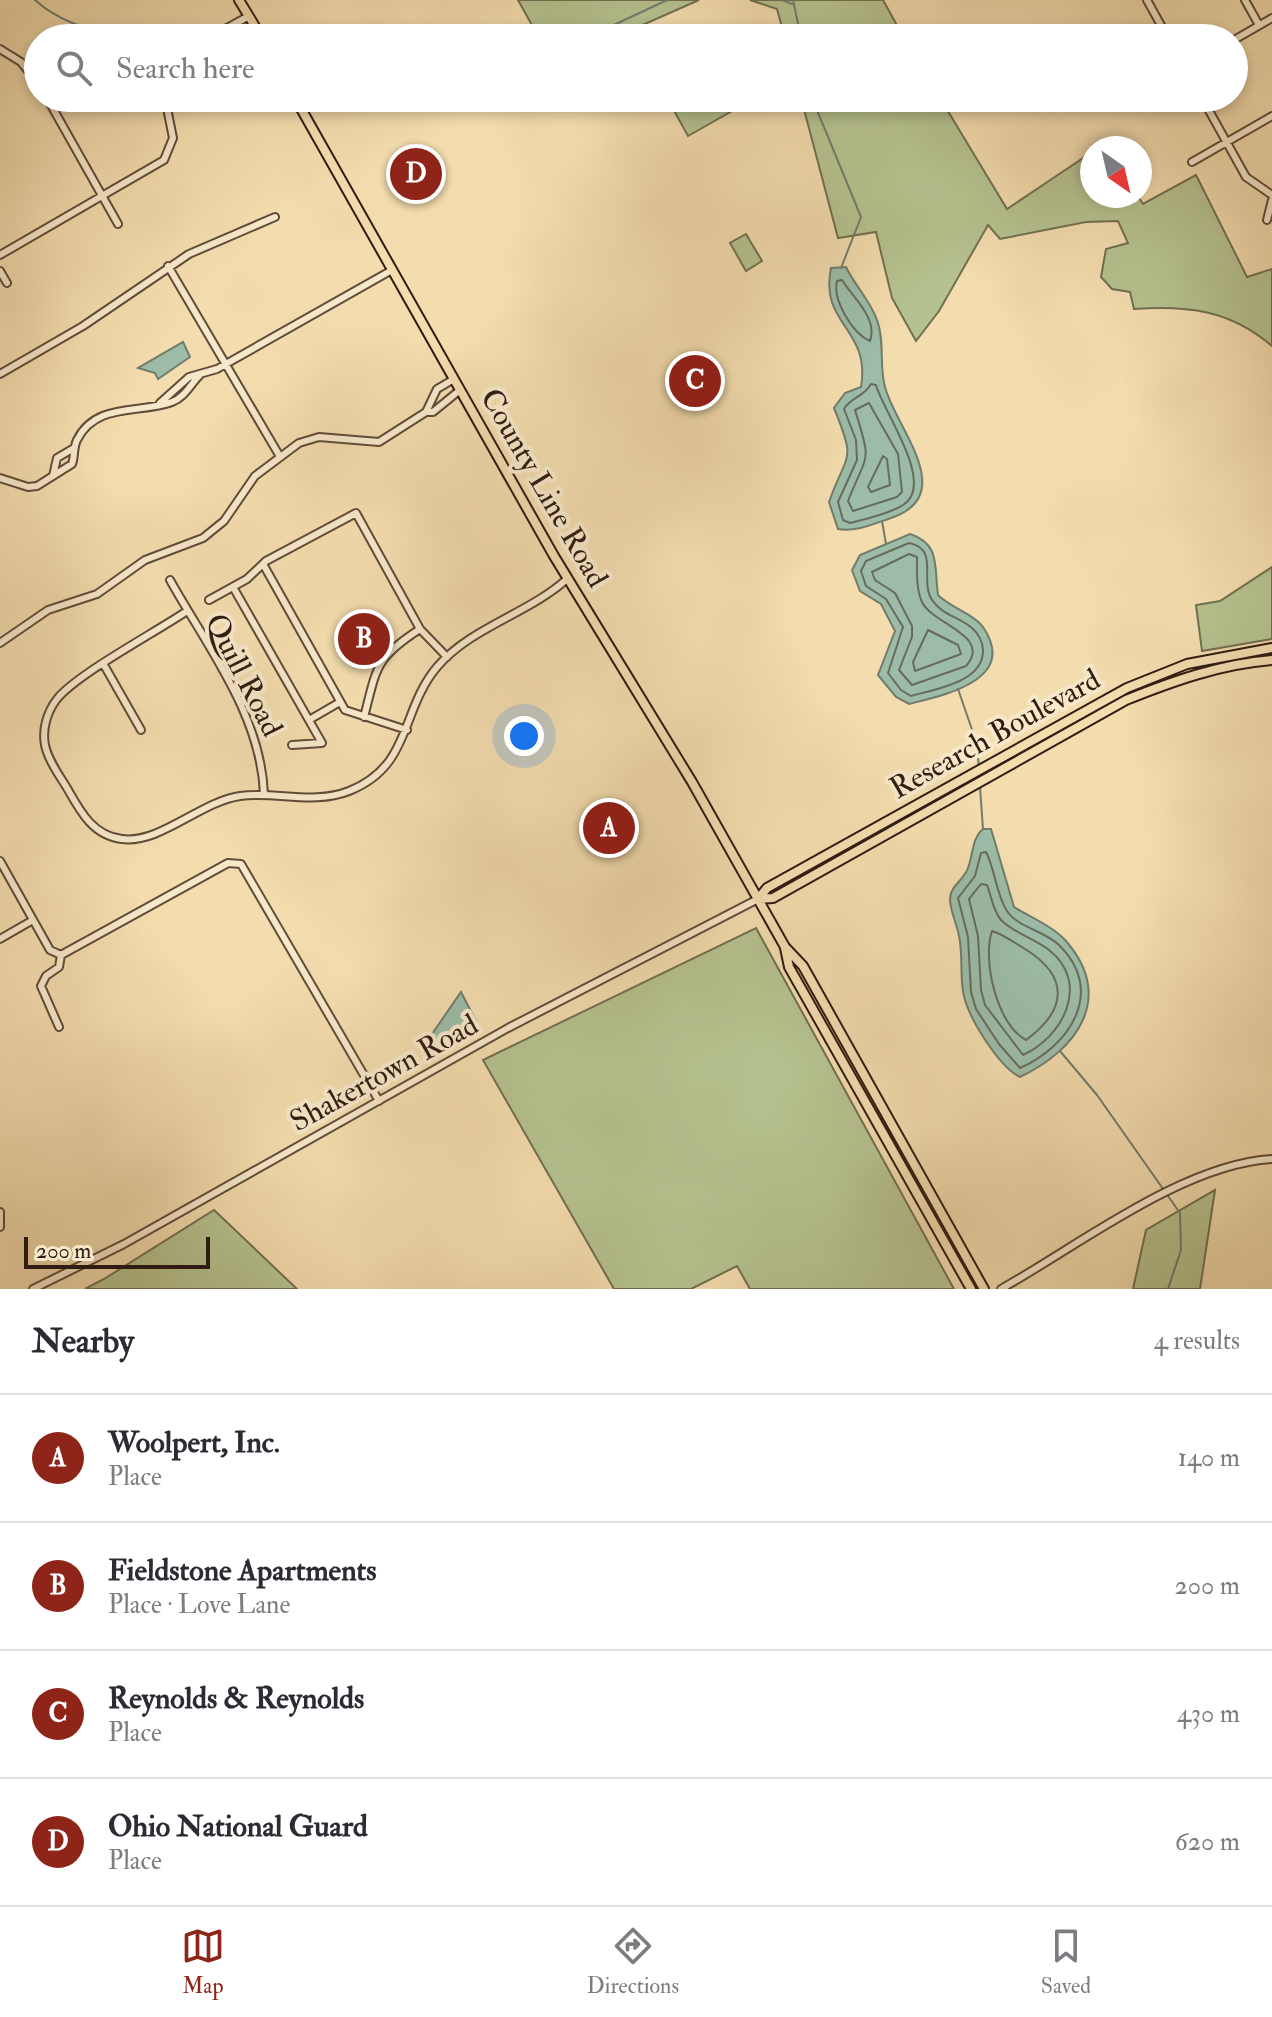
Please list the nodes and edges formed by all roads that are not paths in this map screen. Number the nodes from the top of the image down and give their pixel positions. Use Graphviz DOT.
graph roads {
  1 [pos="239,0"];
  2 [pos="1147,0"];
  3 [pos="1245,0"];
  4 [pos="249,16"];
  5 [pos="1272,18"];
  6 [pos="234,24"];
  7 [pos="254,24"];
  8 [pos="1160,24"];
  9 [pos="1259,25"];
  10 [pos="1248,32"];
  11 [pos="0,49"];
  12 [pos="24,66"];
  13 [pos="55,112"];
  14 [pos="168,112"];
  15 [pos="303,112"];
  16 [pos="1210,112"];
  17 [pos="1272,116"];
  18 [pos="1226,142"];
  19 [pos="1192,162"];
  20 [pos="102,197"];
  21 [pos="1272,197"];
  22 [pos="275,217"];
  23 [pos="1267,220"];
  24 [pos="118,224"];
  25 [pos="0,255"];
  26 [pos="168,266"];
  27 [pos="392,270"];
  28 [pos="0,271"];
  29 [pos="7,283"];
  30 [pos="226,363"];
  31 [pos="0,374"];
  32 [pos="454,379"];
  33 [pos="460,390"];
  34 [pos="426,412"];
  35 [pos="74,448"];
  36 [pos="279,455"];
  37 [pos="53,476"];
  38 [pos="0,478"];
  39 [pos="263,564"];
  40 [pos="567,579"];
  41 [pos="170,580"];
  42 [pos="233,587"];
  43 [pos="209,600"];
  44 [pos="187,611"];
  45 [pos="420,629"];
  46 [pos="0,643"];
  47 [pos="1272,648"];
  48 [pos="447,657"];
  49 [pos="1272,660"];
  50 [pos="104,665"];
  51 [pos="340,702"];
  52 [pos="364,717"];
  53 [pos="309,720"];
  54 [pos="141,730"];
  55 [pos="407,730"];
  56 [pos="292,745"];
  57 [pos="264,794"];
  58 [pos="0,861"];
  59 [pos="758,899"];
  60 [pos="33,920"];
  61 [pos="0,939"];
  62 [pos="785,947"];
  63 [pos="60,955"];
  64 [pos="59,1027"];
  65 [pos="870,1087"];
  66 [pos="860,1093"];
  67 [pos="379,1101"];
  68 [pos="1272,1159"];
  69 [pos="0,1212"];
  70 [pos="0,1227"];
  71 [pos="33,1289"];
  72 [pos="971,1289"];
  73 [pos="984,1289"];
  74 [pos="1001,1289"];
  1 -- 4 [label="main road"];
  2 -- 8 [label="street"];
  3 -- 9 [label="street"];
  4 -- 6 [label="street"];
  4 -- 7 [label="main road"];
  5 -- 9 [label="street"];
  9 -- 10 [label="street"];
  11 -- 12 [label="street"];
  13 -- 20 [label="street"];
  14 -- 20 [label="street"];
  15 -- 27 [label="main road, County Line Road"];
  16 -- 18 [label="street"];
  17 -- 18 [label="street"];
  18 -- 19 [label="street"];
  18 -- 21 [label="street"];
  20 -- 24 [label="street"];
  20 -- 25 [label="street"];
  21 -- 23 [label="street"];
  22 -- 26 [label="street"];
  26 -- 30 [label="street"];
  26 -- 31 [label="street"];
  27 -- 30 [label="street"];
  27 -- 32 [label="main road, County Line Road"];
  28 -- 29 [label="street"];
  30 -- 35 [label="street"];
  30 -- 36 [label="street"];
  32 -- 33 [label="main road, County Line Road"];
  32 -- 34 [label="street"];
  33 -- 34 [label="street"];
  33 -- 40 [label="main road, County Line Road"];
  34 -- 36 [label="street"];
  35 -- 37 [label="street"];
  35 -- 37 [label="street"];
  36 -- 46 [label="street"];
  37 -- 38 [label="street"];
  39 -- 42 [label="street"];
  39 -- 45 [label="street"];
  39 -- 51 [label="street"];
  40 -- 48 [label="street"];
  40 -- 59 [label="main road, County Line Road"];
  41 -- 44 [label="street, Quill Road"];
  42 -- 43 [label="street"];
  42 -- 53 [label="street"];
  44 -- 50 [label="street"];
  44 -- 57 [label="street, Quill Road"];
  45 -- 48 [label="street"];
  45 -- 52 [label="street"];
  47 -- 59 [label="main road, Research Boulevard"];
  48 -- 55 [label="street"];
  49 -- 59 [label="main road, Research Boulevard"];
  50 -- 54 [label="street"];
  50 -- 57 [label="street"];
  51 -- 52 [label="street"];
  51 -- 53 [label="street"];
  52 -- 55 [label="street"];
  53 -- 56 [label="street"];
  55 -- 57 [label="street"];
  58 -- 60 [label="street"];
  59 -- 62 [label="main road"];
  59 -- 67 [label="street, Shakertown Road"];
  60 -- 61 [label="street"];
  60 -- 63 [label="street"];
  62 -- 65 [label="main road"];
  62 -- 66 [label="main road"];
  63 -- 64 [label="street"];
  63 -- 67 [label="street"];
  65 -- 66 [label="main road"];
  65 -- 73 [label="main road"];
  66 -- 72 [label="main road"];
  67 -- 71 [label="street, Shakertown Road"];
  68 -- 74 [label="street"];
  69 -- 70 [label="street"];
}
